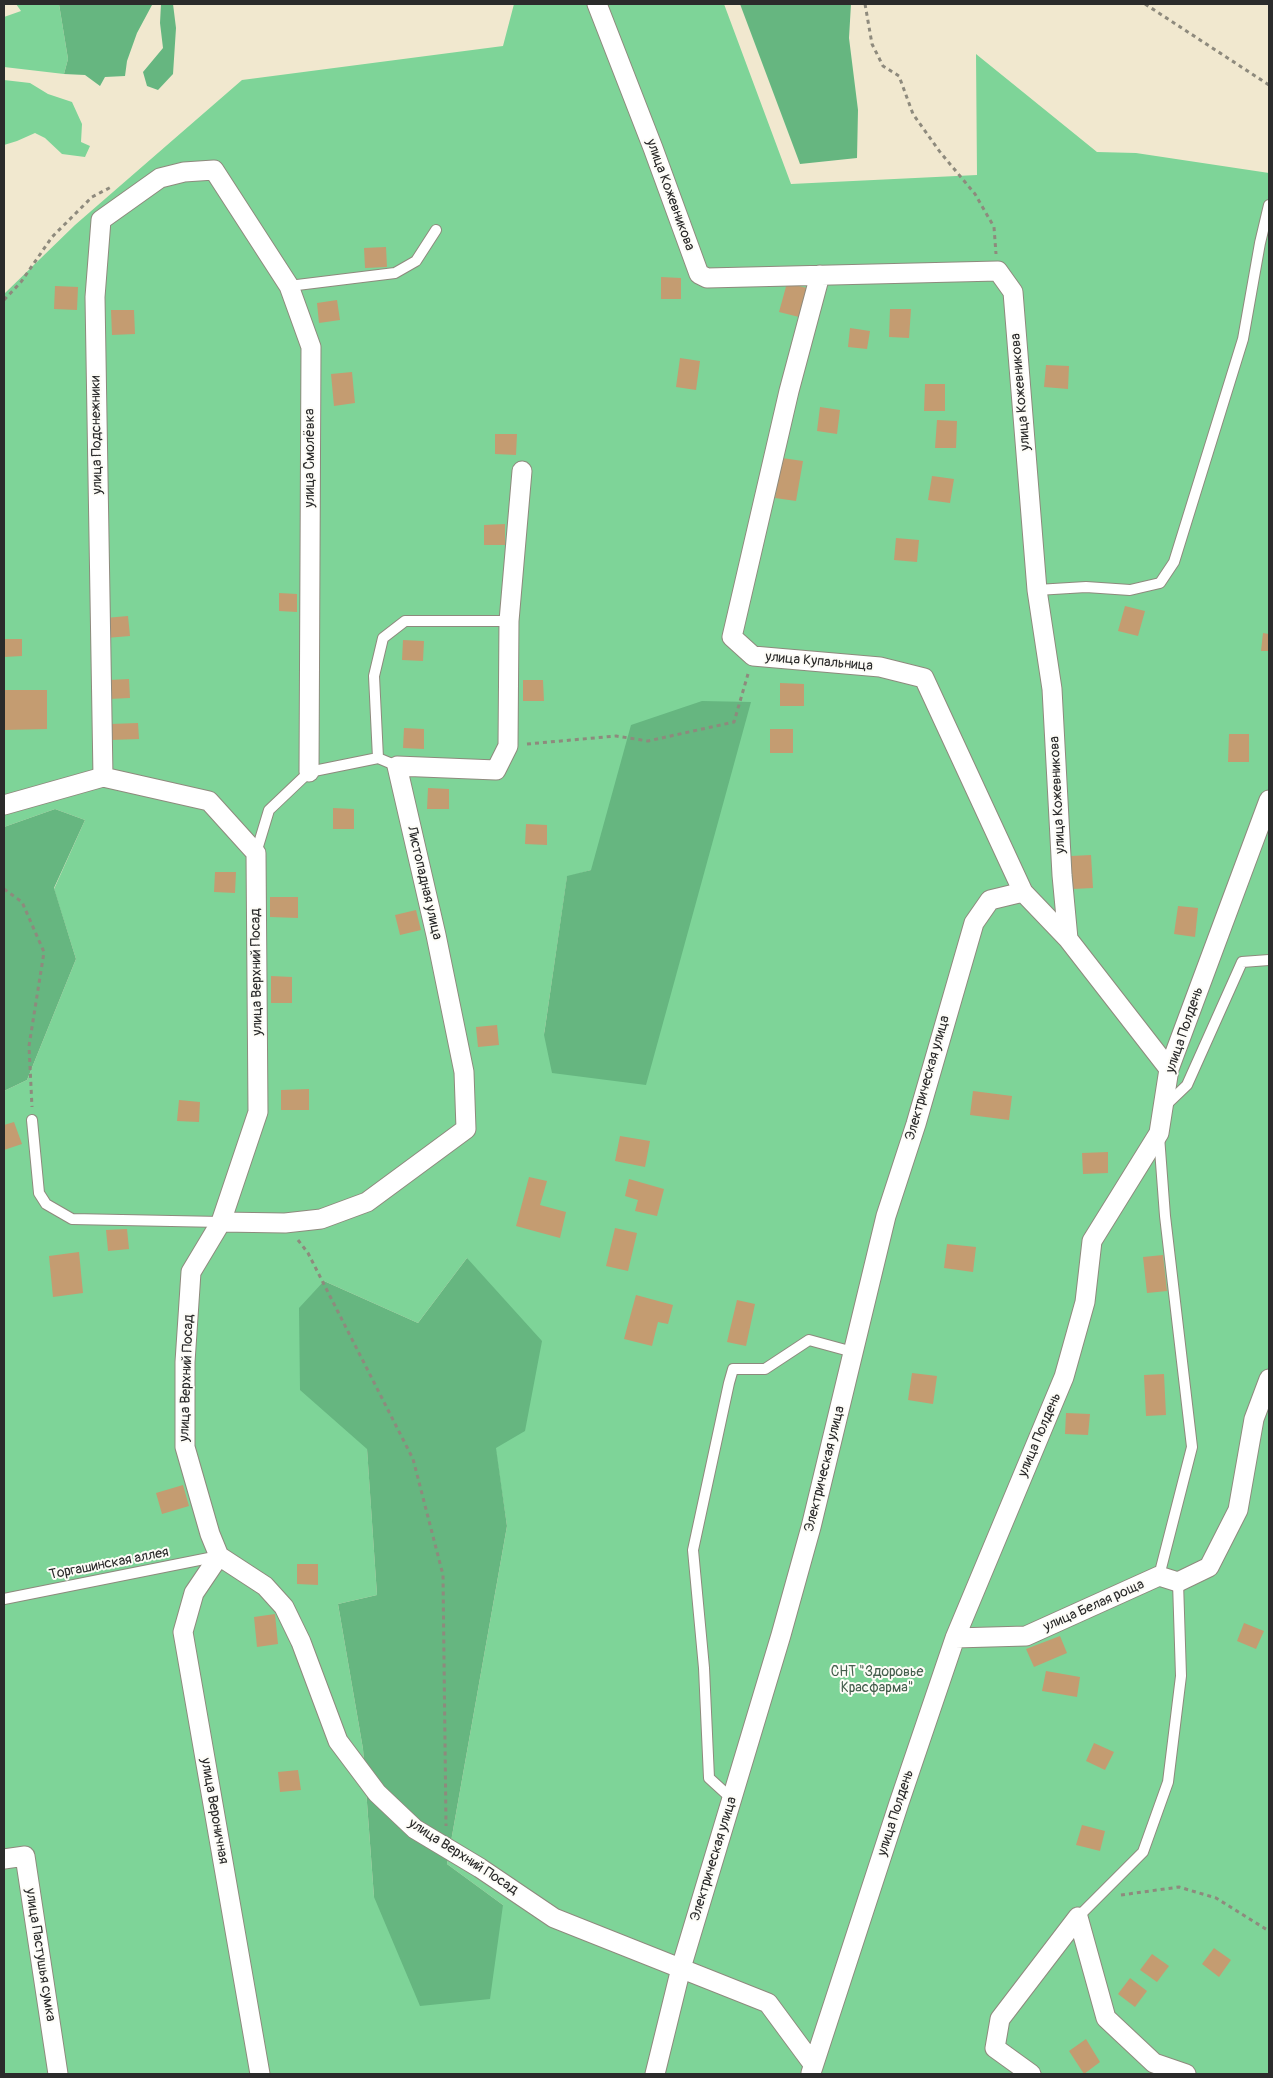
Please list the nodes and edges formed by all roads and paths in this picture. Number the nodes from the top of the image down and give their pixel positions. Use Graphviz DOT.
graph roads {
  1 [pos="597,4"];
  2 [pos="865,4"];
  3 [pos="1145,4"];
  4 [pos="1269,85"];
  5 [pos="214,170"];
  6 [pos="1269,205"];
  7 [pos="436,230"];
  8 [pos="998,271"];
  9 [pos="820,275"];
  10 [pos="289,286"];
  11 [pos="522,470"];
  12 [pos="1036,590"];
  13 [pos="509,621"];
  14 [pos="753,656"];
  15 [pos="508,746"];
  16 [pos="378,758"];
  17 [pos="397,766"];
  18 [pos="309,772"];
  19 [pos="103,777"];
  20 [pos="1269,800"];
  21 [pos="4,805"];
  22 [pos="256,853"];
  23 [pos="4,889"];
  24 [pos="1023,892"];
  25 [pos="1068,939"];
  26 [pos="1269,960"];
  27 [pos="1169,1069"];
  28 [pos="1162,1109"];
  29 [pos="32,1120"];
  30 [pos="1159,1133"];
  31 [pos="222,1222"];
  32 [pos="285,1223"];
  33 [pos="853,1352"];
  34 [pos="1269,1379"];
  35 [pos="219,1556"];
  36 [pos="1159,1576"];
  37 [pos="1178,1582"];
  38 [pos="4,1599"];
  39 [pos="955,1638"];
  40 [pos="732,1799"];
  41 [pos="446,1847"];
  42 [pos="4,1859"];
  43 [pos="1118,1896"];
  44 [pos="1078,1917"];
  45 [pos="1269,1931"];
  46 [pos="681,1968"];
  47 [pos="812,2069"];
  48 [pos="58,2074"];
  49 [pos="260,2074"];
  50 [pos="655,2074"];
  51 [pos="1031,2074"];
  52 [pos="1186,2074"];
  1 -- 9 [label="street, улица Кожевникова"];
  2 -- 8 [label="path"];
  3 -- 4 [label="path"];
  5 -- 10 [label="street, улица Смолёвка"];
  5 -- 19 [label="street, улица Подснежники"];
  6 -- 12 [label="lane"];
  7 -- 10 [label="lane"];
  8 -- 9 [label="street, улица Кожевникова"];
  8 -- 12 [label="street, улица Кожевникова"];
  9 -- 14 [label="street, улица Купальница"];
  10 -- 18 [label="street, улица Смолёвка"];
  11 -- 13 [label="street"];
  12 -- 25 [label="street, улица Кожевникова"];
  13 -- 15 [label="street"];
  13 -- 16 [label="lane"];
  14 -- 15 [label="path"];
  14 -- 24 [label="street, улица Купальница"];
  15 -- 17 [label="street"];
  16 -- 17 [label="lane"];
  16 -- 18 [label="lane"];
  17 -- 32 [label="street, Листопадная улица"];
  18 -- 22 [label="lane"];
  19 -- 21 [label="street"];
  19 -- 22 [label="street"];
  20 -- 27 [label="street, улица Полдень"];
  22 -- 31 [label="street, улица Верхний Посад"];
  23 -- 29 [label="path"];
  24 -- 25 [label="street, улица Купальница"];
  24 -- 33 [label="street, Электрическая улица"];
  25 -- 27 [label="street"];
  26 -- 28 [label="lane"];
  27 -- 28 [label="lane"];
  28 -- 30 [label="street, улица Полдень"];
  29 -- 31 [label="lane"];
  30 -- 36 [label="lane"];
  30 -- 39 [label="street, улица Полдень"];
  31 -- 32 [label="street, Листопадная улица"];
  31 -- 35 [label="street, улица Верхний Посад"];
  32 -- 41 [label="path"];
  33 -- 40 [label="street, Электрическая улица"];
  33 -- 40 [label="lane"];
  34 -- 37 [label="street"];
  35 -- 38 [label="lane, Торгашинская аллея"];
  35 -- 41 [label="street, улица Верхний Посад"];
  35 -- 49 [label="street, улица Вероничная"];
  36 -- 37 [label="street, улица Белая роща"];
  36 -- 39 [label="street, улица Белая роща"];
  37 -- 44 [label="lane"];
  39 -- 47 [label="street, улица Полдень"];
  40 -- 46 [label="street, Электрическая улица"];
  41 -- 46 [label="street, улица Верхний Посад"];
  42 -- 48 [label="street, улица Пастушья сумка"];
  43 -- 45 [label="path"];
  44 -- 51 [label="street"];
  44 -- 52 [label="street"];
  46 -- 47 [label="street, улица Верхний Посад"];
  46 -- 50 [label="street, Электрическая улица"];
}
